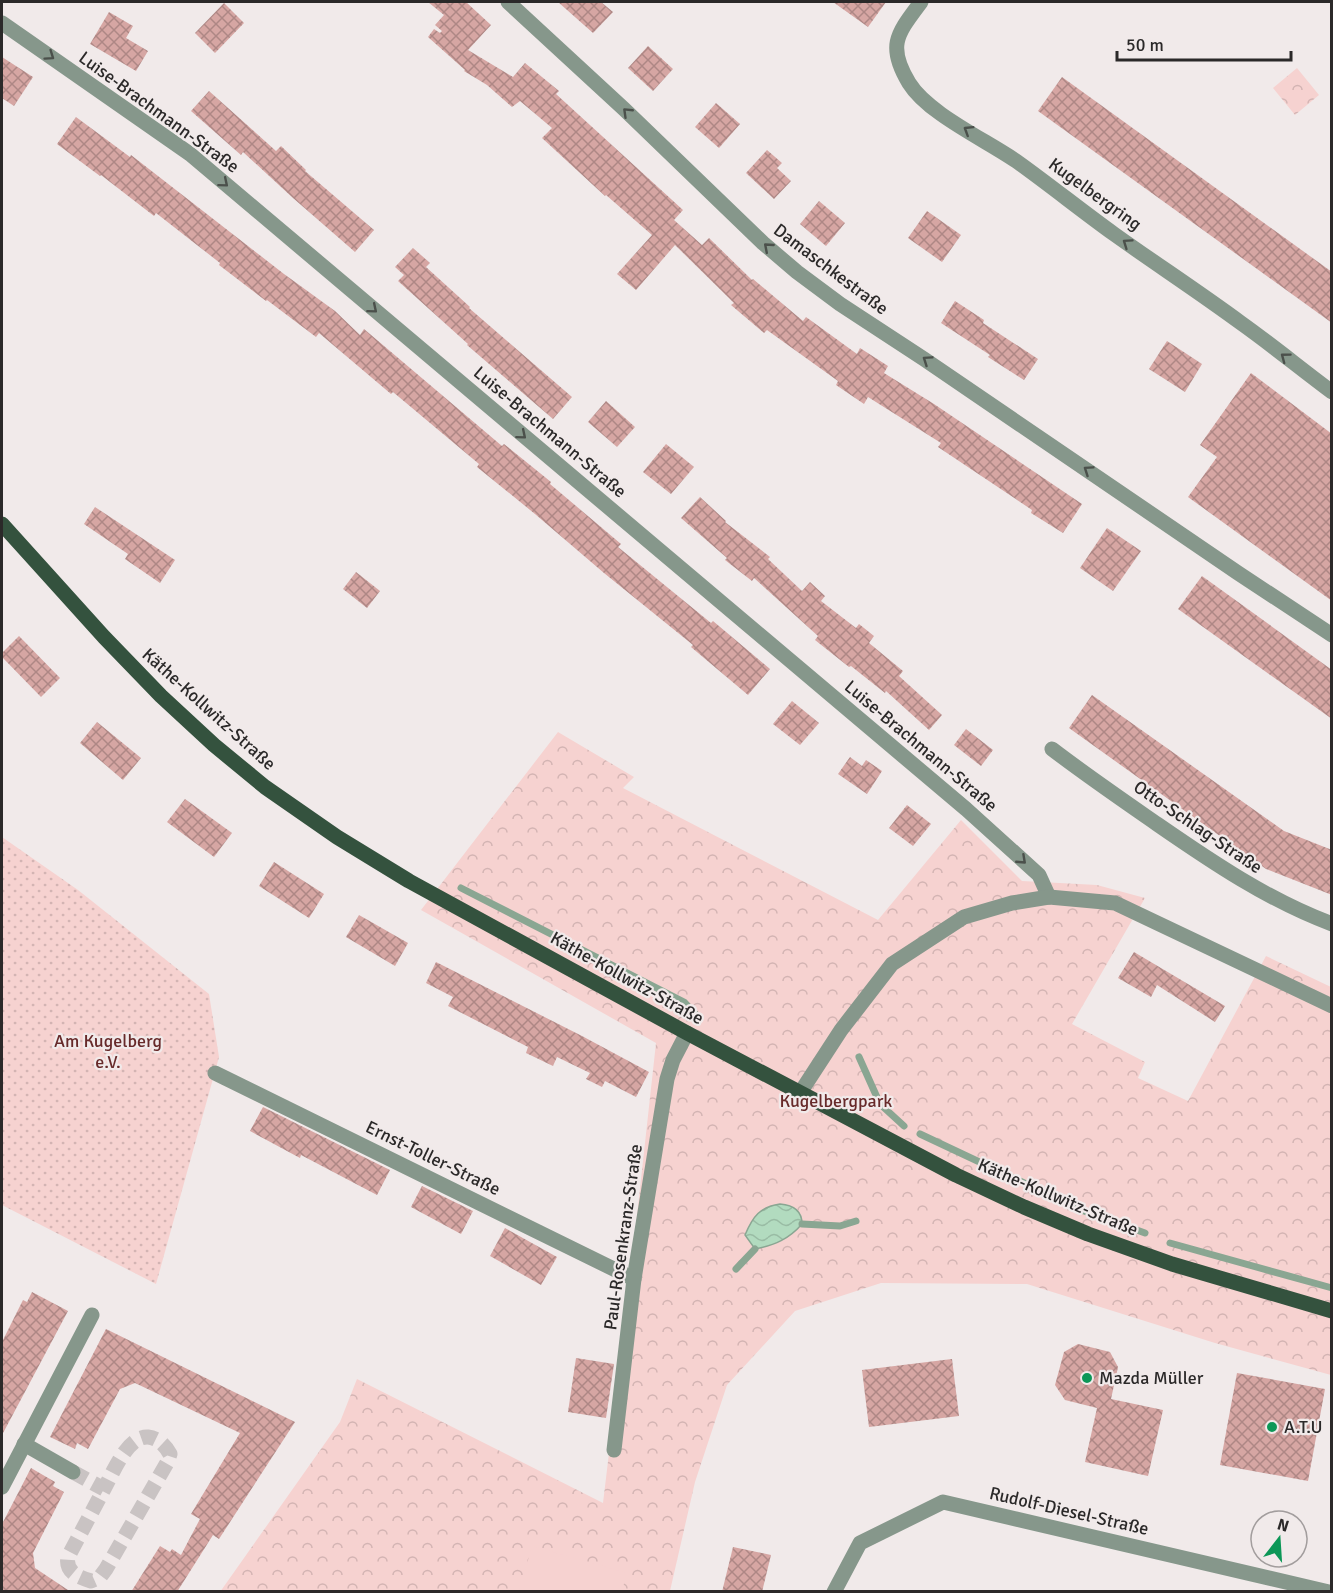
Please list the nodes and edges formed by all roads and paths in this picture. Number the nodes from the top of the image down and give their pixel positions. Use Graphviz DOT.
graph roads {
  1 [pos="508,2"];
  2 [pos="921,2"];
  3 [pos="2,23"];
  4 [pos="1332,392"];
  5 [pos="2,524"];
  6 [pos="1332,635"];
  7 [pos="1052,749"];
  8 [pos="1049,897"];
  9 [pos="1332,924"];
  10 [pos="1332,1006"];
  11 [pos="687,1034"];
  12 [pos="215,1072"];
  13 [pos="800,1093"];
  14 [pos="634,1279"];
  15 [pos="1332,1311"];
  16 [pos="92,1316"];
  17 [pos="24,1444"];
  18 [pos="614,1450"];
  19 [pos="73,1472"];
  20 [pos="2,1487"];
  21 [pos="834,1592"];
  22 [pos="1329,1592"];
  6 -- 1 [label="street, Damaschkestraße, one-way"];
  4 -- 2 [label="street, Kugelbergring, one-way"];
  3 -- 8 [label="street, Luise-Brachmann-Straße, one-way"];
  5 -- 11 [label="main road, Käthe-Kollwitz-Straße"];
  7 -- 9 [label="street, Otto-Schlag-Straße"];
  8 -- 10 [label="street"];
  8 -- 13 [label="street"];
  11 -- 13 [label="main road, Käthe-Kollwitz-Straße"];
  11 -- 14 [label="street, Paul-Rosenkranz-Straße"];
  12 -- 14 [label="street, Ernst-Toller-Straße"];
  13 -- 15 [label="main road, Käthe-Kollwitz-Straße"];
  14 -- 18 [label="street, Paul-Rosenkranz-Straße"];
  16 -- 17 [label="street"];
  17 -- 19 [label="street"];
  17 -- 20 [label="street"];
  21 -- 22 [label="street, Rudolf-Diesel-Straße"];
}
